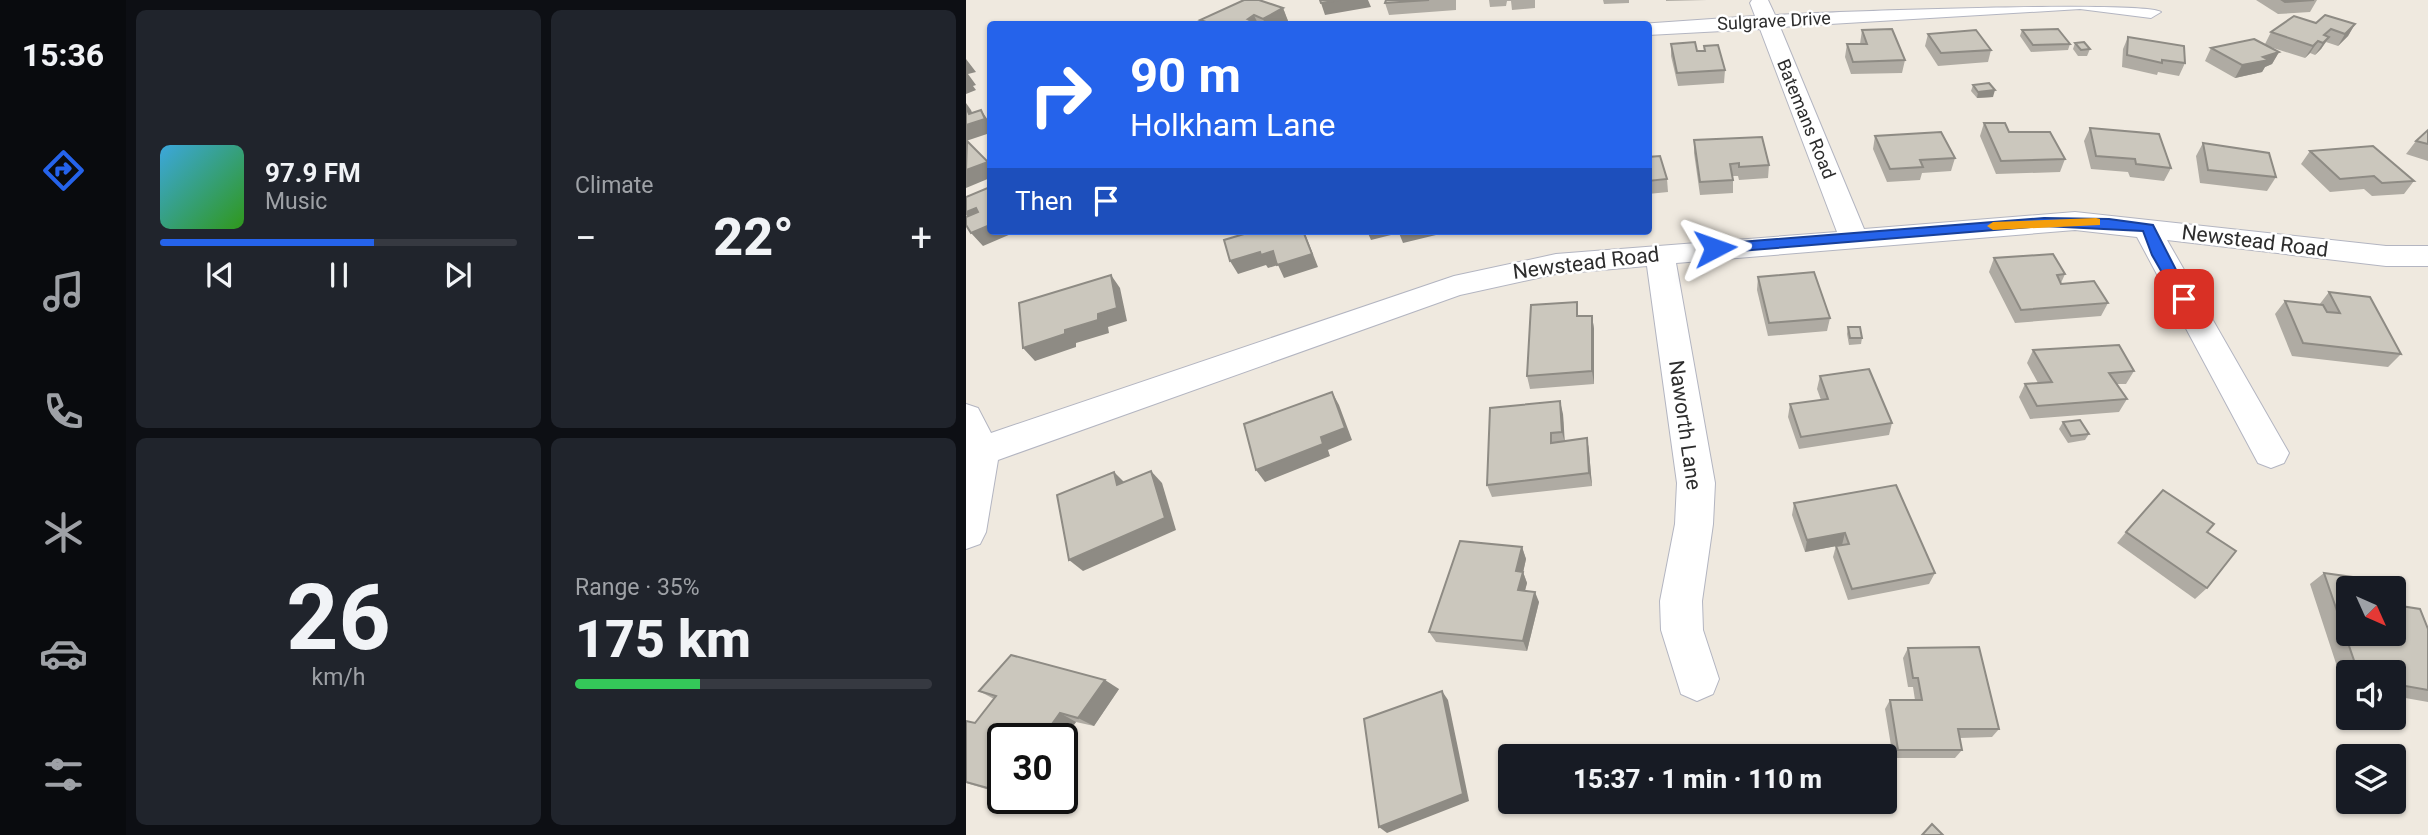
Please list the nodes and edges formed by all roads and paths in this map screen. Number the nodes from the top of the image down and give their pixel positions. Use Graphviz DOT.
graph roads {
  1 [pos="1763,11"];
  2 [pos="2151,12"];
  3 [pos="1652,28"];
  4 [pos="2148,228"];
  5 [pos="1853,237"];
  6 [pos="1660,253"];
  7 [pos="2428,256"];
  8 [pos="966,418"];
  9 [pos="981,452"];
  10 [pos="2271,453"];
  11 [pos="966,532"];
  12 [pos="1697,679"];
  1 -- 2 [label="street, Sulgrave Drive"];
  1 -- 3 [label="street, Sulgrave Drive"];
  1 -- 5 [label="street, Batemans Road"];
  4 -- 5 [label="street, Newstead Road"];
  4 -- 7 [label="street, Newstead Road"];
  4 -- 10 [label="street"];
  5 -- 6 [label="street, Newstead Road"];
  6 -- 9 [label="street, Newstead Road"];
  6 -- 12 [label="street, Naworth Lane"];
  8 -- 9 [label="street"];
  9 -- 11 [label="street"];
}
